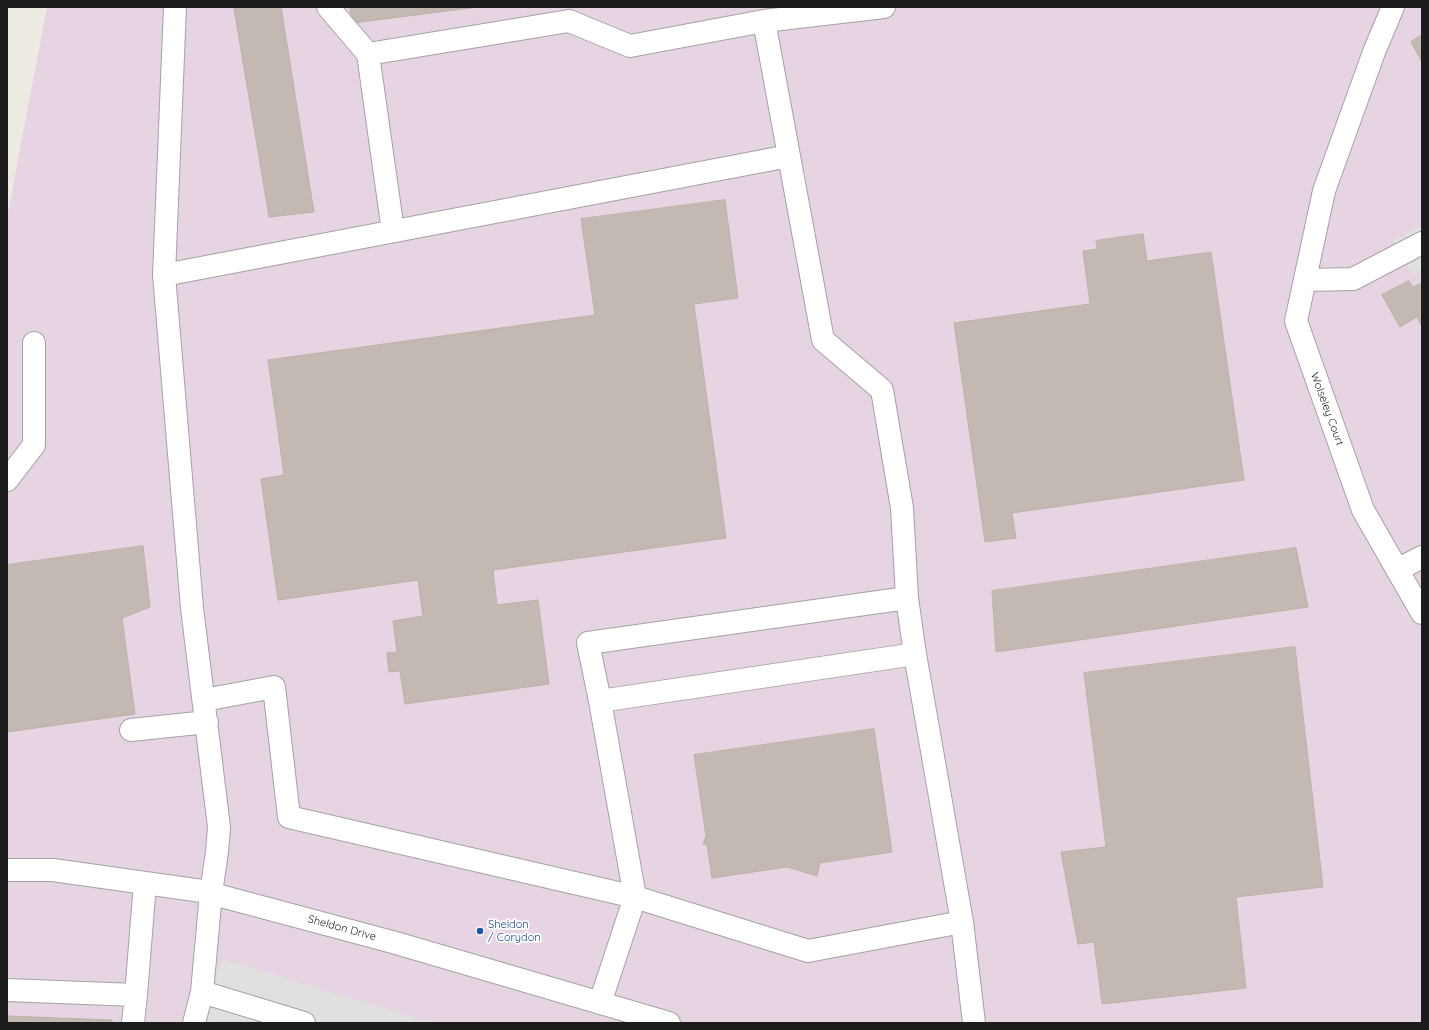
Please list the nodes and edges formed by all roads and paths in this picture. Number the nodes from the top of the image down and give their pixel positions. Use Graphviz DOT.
graph roads {
  1 [pos="175,7"];
  2 [pos="328,7"];
  3 [pos="884,7"];
  4 [pos="1393,7"];
  5 [pos="764,21"];
  6 [pos="368,54"];
  7 [pos="789,156"];
  8 [pos="393,231"];
  9 [pos="1422,243"];
  10 [pos="164,275"];
  11 [pos="1305,280"];
  12 [pos="34,343"];
  13 [pos="7,480"];
  14 [pos="1422,557"];
  15 [pos="1397,570"];
  16 [pos="907,598"];
  17 [pos="1422,613"];
  18 [pos="915,654"];
  19 [pos="204,700"];
  20 [pos="600,701"];
  21 [pos="206,722"];
  22 [pos="131,730"];
  23 [pos="7,870"];
  24 [pos="145,883"];
  25 [pos="211,893"];
  26 [pos="635,897"];
  27 [pos="962,922"];
  28 [pos="7,990"];
  29 [pos="202,992"];
  30 [pos="136,995"];
  31 [pos="600,1003"];
  32 [pos="133,1023"];
  33 [pos="194,1023"];
  34 [pos="304,1023"];
  35 [pos="666,1023"];
  36 [pos="974,1023"];
  1 -- 10 [label="street"];
  2 -- 6 [label="street"];
  3 -- 5 [label="street"];
  4 -- 11 [label="street, Wolseley Court"];
  5 -- 6 [label="street"];
  5 -- 7 [label="street"];
  6 -- 8 [label="street"];
  7 -- 8 [label="street"];
  7 -- 16 [label="street"];
  8 -- 10 [label="street"];
  9 -- 11 [label="street"];
  10 -- 19 [label="street"];
  11 -- 15 [label="street, Wolseley Court"];
  12 -- 13 [label="street"];
  14 -- 15 [label="street"];
  15 -- 17 [label="street, Wolseley Court"];
  16 -- 18 [label="street"];
  16 -- 20 [label="street"];
  18 -- 20 [label="street"];
  18 -- 27 [label="street"];
  19 -- 21 [label="street"];
  19 -- 26 [label="street"];
  20 -- 26 [label="street"];
  21 -- 22 [label="street"];
  21 -- 25 [label="street"];
  23 -- 24 [label="street, Sheldon Drive"];
  24 -- 25 [label="street, Sheldon Drive"];
  24 -- 30 [label="street"];
  25 -- 29 [label="street"];
  25 -- 31 [label="street, Sheldon Drive"];
  26 -- 27 [label="street"];
  26 -- 31 [label="street"];
  27 -- 36 [label="street"];
  28 -- 30 [label="street"];
  29 -- 33 [label="street"];
  29 -- 34 [label="street"];
  30 -- 32 [label="street"];
  31 -- 35 [label="street, Sheldon Drive"];
}
